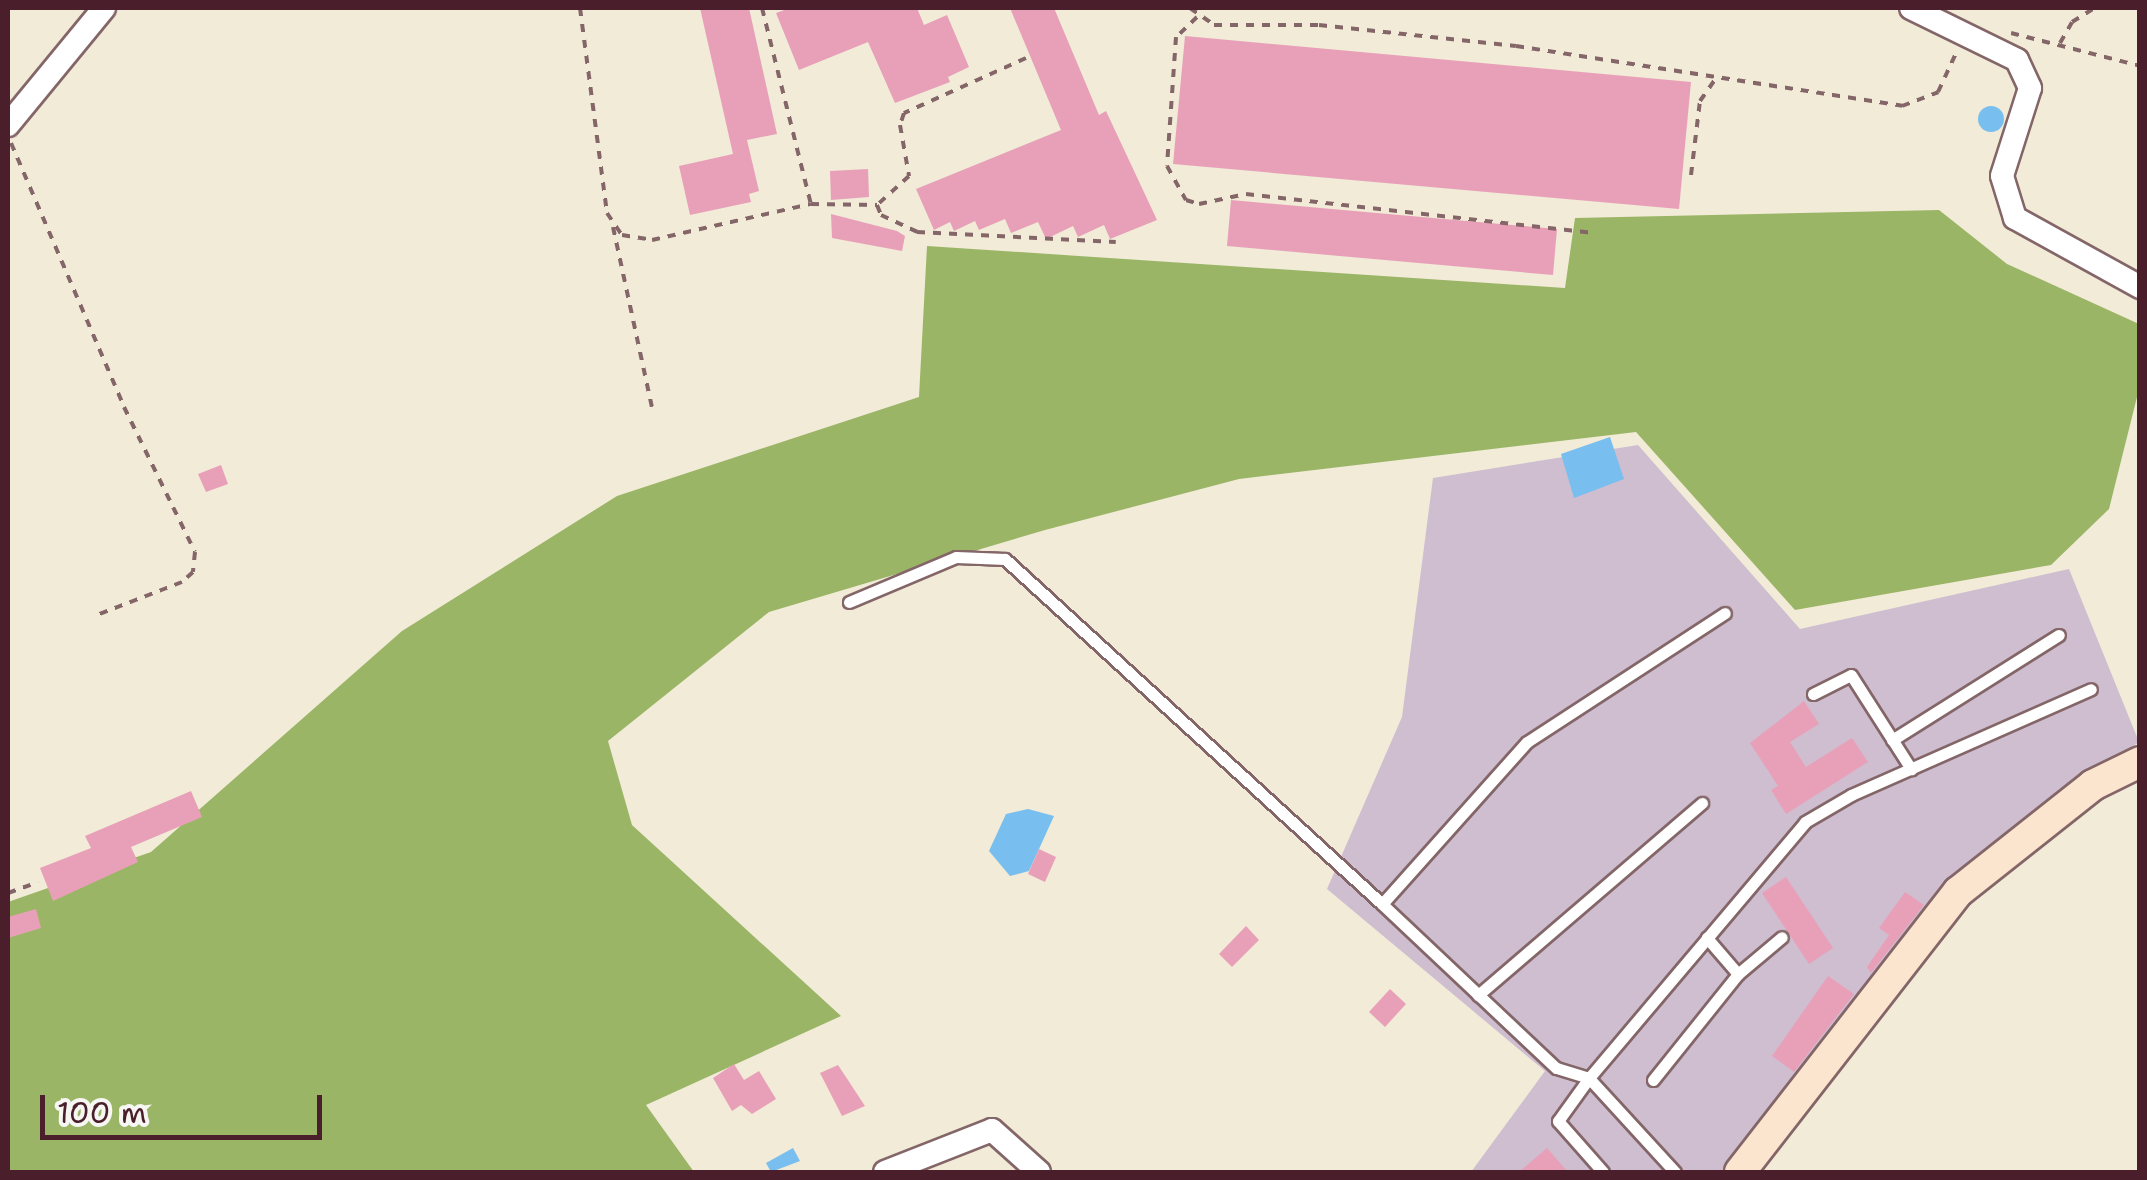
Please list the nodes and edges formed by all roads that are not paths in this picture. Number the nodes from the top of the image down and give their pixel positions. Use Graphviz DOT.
graph roads {
  1 [pos="104,8"];
  2 [pos="1911,8"];
  3 [pos="8,124"];
  4 [pos="2140,287"];
  5 [pos="849,602"];
  6 [pos="1725,614"];
  7 [pos="2059,634"];
  8 [pos="2091,689"];
  9 [pos="1813,694"];
  10 [pos="1892,740"];
  11 [pos="2140,762"];
  12 [pos="1910,769"];
  13 [pos="1702,803"];
  14 [pos="1382,904"];
  15 [pos="1782,936"];
  16 [pos="1706,938"];
  17 [pos="1738,974"];
  18 [pos="1478,995"];
  19 [pos="1589,1078"];
  20 [pos="1652,1080"];
  21 [pos="885,1172"];
  22 [pos="1039,1172"];
  23 [pos="1603,1172"];
  24 [pos="1675,1172"];
  25 [pos="1740,1172"];
  1 -- 3 [label="street"];
  2 -- 4 [label="street"];
  5 -- 14 [label="lane"];
  6 -- 14 [label="lane"];
  7 -- 10 [label="lane"];
  8 -- 12 [label="lane"];
  9 -- 10 [label="lane"];
  10 -- 12 [label="lane"];
  11 -- 25 [label="main road"];
  12 -- 16 [label="lane"];
  13 -- 18 [label="lane"];
  14 -- 18 [label="lane"];
  15 -- 17 [label="lane"];
  16 -- 17 [label="lane"];
  16 -- 19 [label="lane"];
  17 -- 20 [label="lane"];
  18 -- 19 [label="lane"];
  19 -- 23 [label="lane"];
  19 -- 24 [label="lane"];
  21 -- 22 [label="street"];
}
